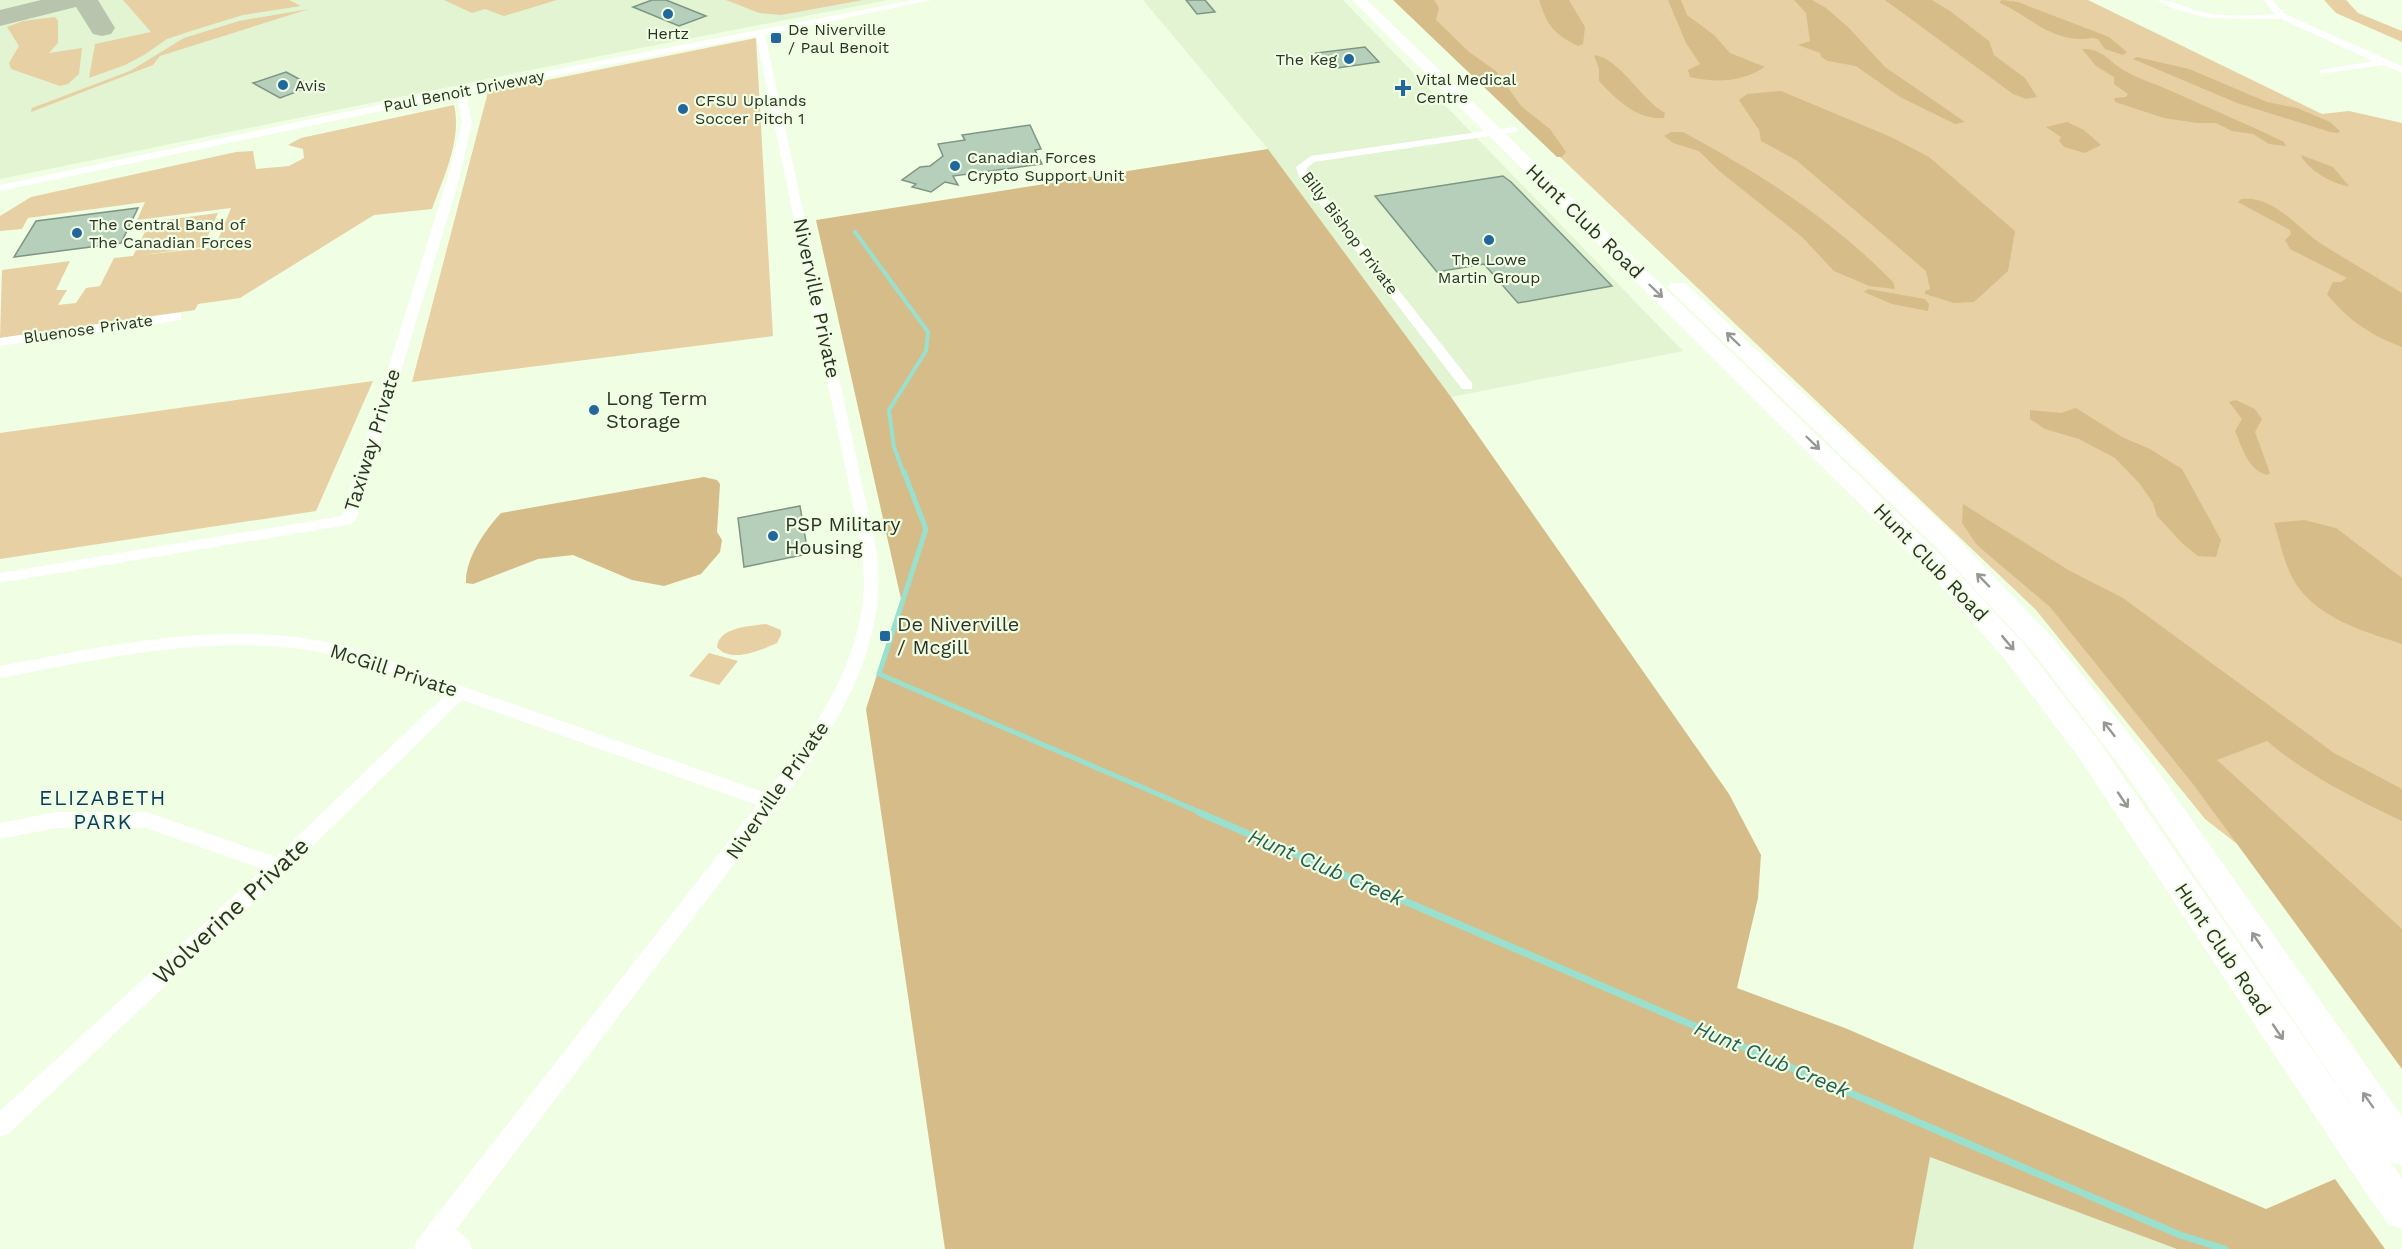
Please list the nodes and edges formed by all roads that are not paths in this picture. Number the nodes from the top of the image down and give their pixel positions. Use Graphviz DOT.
graph roads {
  1 [pos="928,0"];
  2 [pos="1359,0"];
  3 [pos="1377,0"];
  4 [pos="2162,0"];
  5 [pos="2267,0"];
  6 [pos="2282,16"];
  7 [pos="759,33"];
  8 [pos="2383,62"];
  9 [pos="2402,70"];
  10 [pos="2323,72"];
  11 [pos="462,91"];
  12 [pos="1504,131"];
  13 [pos="0,188"];
  14 [pos="176,317"];
  15 [pos="0,342"];
  16 [pos="1467,386"];
  17 [pos="0,578"];
  18 [pos="0,672"];
  19 [pos="459,692"];
  20 [pos="772,803"];
  21 [pos="2,832"];
  22 [pos="279,866"];
  23 [pos="0,1126"];
  24 [pos="2402,1148"];
  25 [pos="2402,1210"];
  26 [pos="433,1241"];
  27 [pos="460,1249"];
  1 -- 7 [label="street, Paul Benoit Driveway"];
  2 -- 12 [label="main road, Hunt Club Road"];
  3 -- 12 [label="main road, Hunt Club Road"];
  4 -- 6 [label="street"];
  5 -- 6 [label="street"];
  6 -- 8 [label="street"];
  7 -- 11 [label="street, Paul Benoit Driveway"];
  7 -- 20 [label="street, Niverville Private"];
  8 -- 9 [label="street"];
  8 -- 10 [label="street"];
  11 -- 13 [label="street, Paul Benoit Driveway"];
  11 -- 17 [label="street, Taxiway Private"];
  12 -- 16 [label="street, Billy Bishop Private"];
  24 -- 12 [label="main road, Hunt Club Road, one-way"];
  12 -- 25 [label="main road, Hunt Club Road, one-way"];
  14 -- 15 [label="street, Bluenose Private"];
  18 -- 19 [label="street, McGill Private"];
  19 -- 20 [label="street, McGill Private"];
  19 -- 22 [label="street, Wolverine Private"];
  20 -- 26 [label="street, Niverville Private"];
  21 -- 22 [label="street"];
  22 -- 23 [label="street, Wolverine Private"];
  26 -- 27 [label="street"];
}
